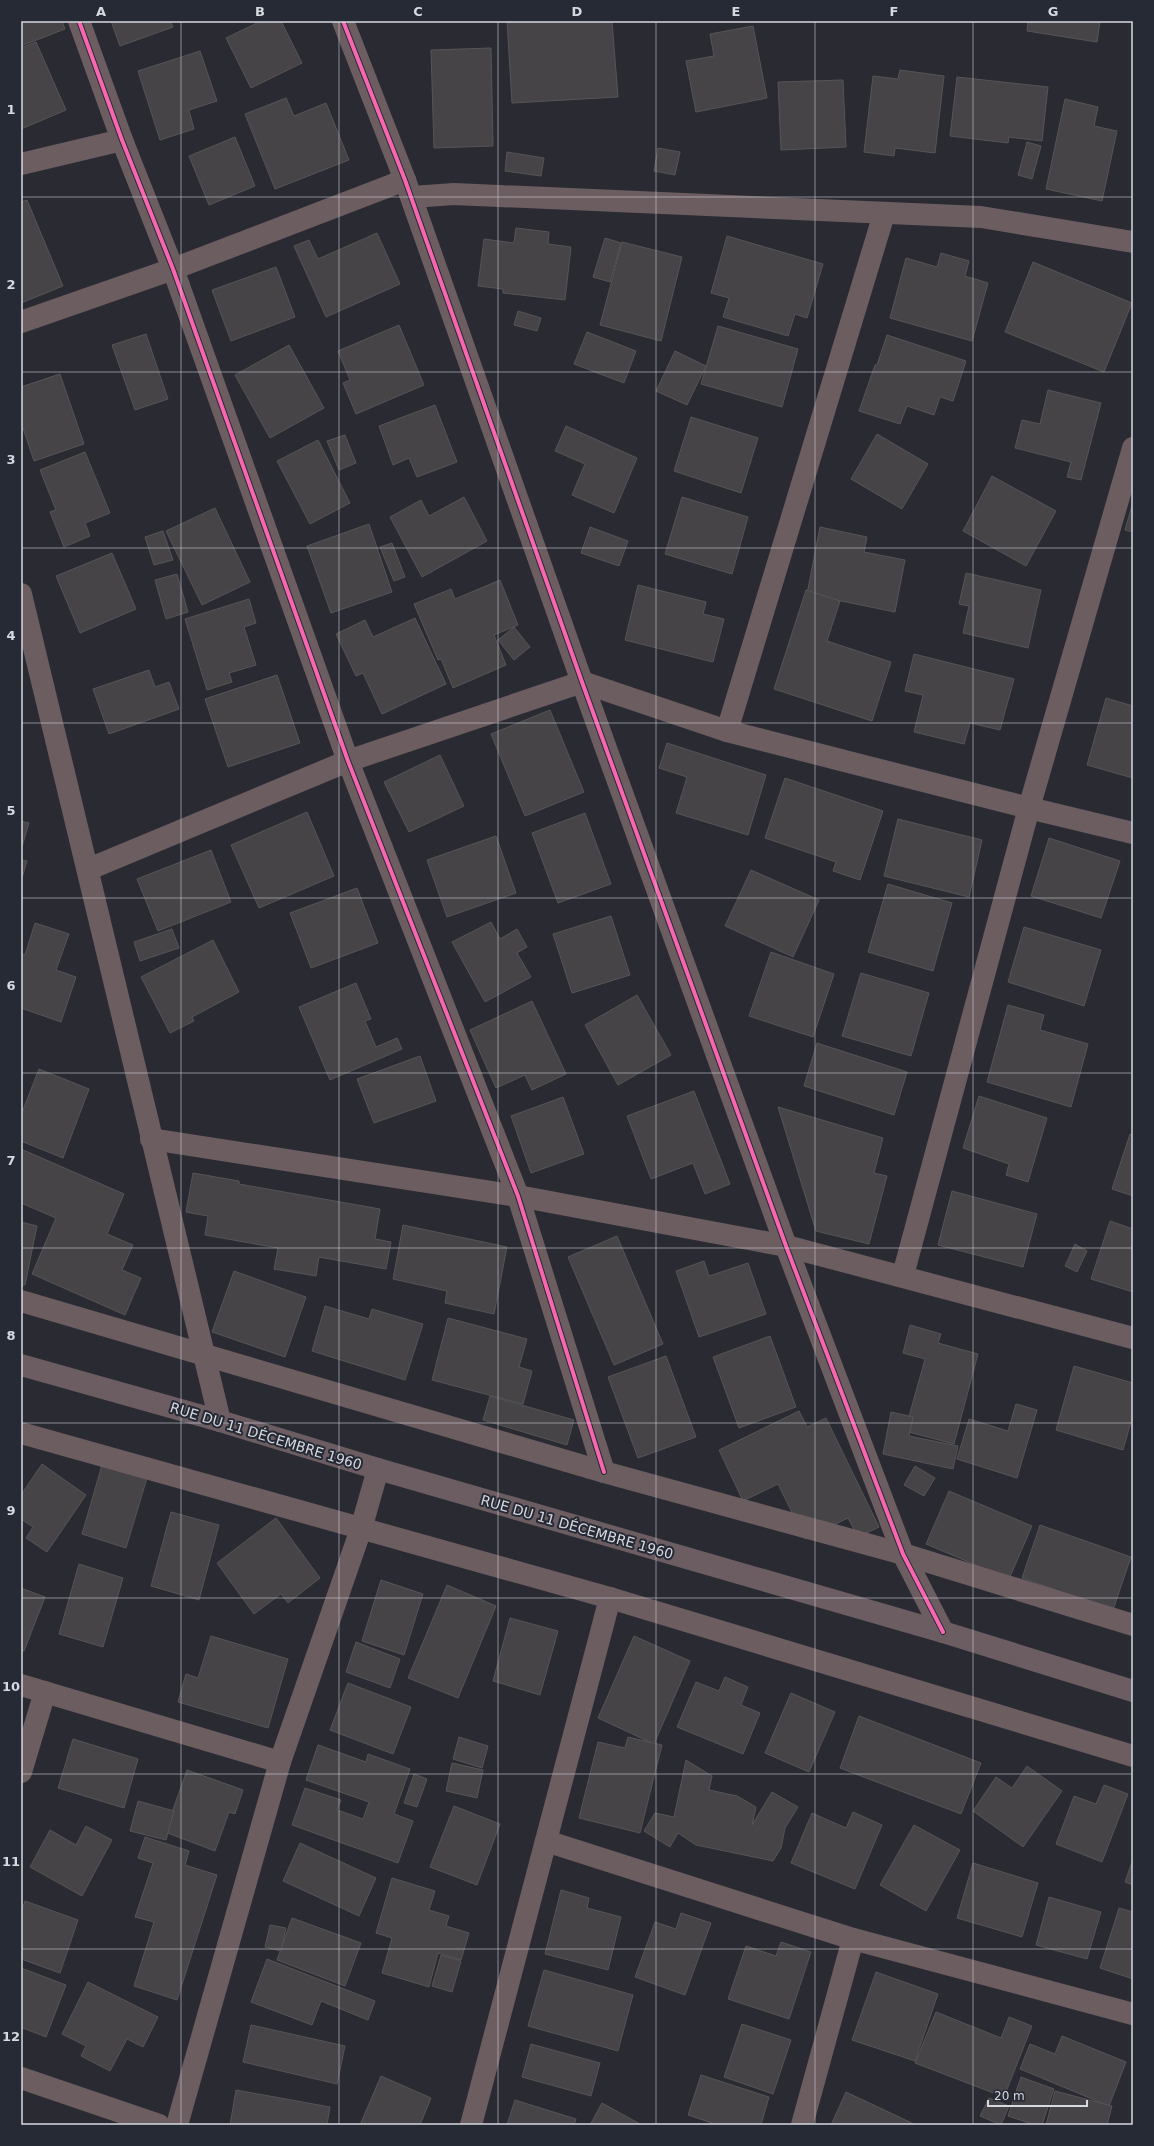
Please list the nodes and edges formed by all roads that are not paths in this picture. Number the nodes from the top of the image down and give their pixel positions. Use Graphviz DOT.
graph roads {
  1 [pos="79,21"];
  2 [pos="343,21"];
  3 [pos="122,140"];
  4 [pos="21,164"];
  5 [pos="408,189"];
  6 [pos="884,214"];
  7 [pos="1133,242"];
  8 [pos="173,269"];
  9 [pos="21,322"];
  10 [pos="1133,448"];
  11 [pos="21,594"];
  12 [pos="582,682"];
  13 [pos="727,731"];
  14 [pos="348,761"];
  15 [pos="1029,808"];
  16 [pos="1133,833"];
  17 [pos="89,869"];
  18 [pos="152,1139"];
  19 [pos="518,1196"];
  20 [pos="786,1246"];
  21 [pos="903,1276"];
  22 [pos="21,1301"];
  23 [pos="1133,1338"];
  24 [pos="204,1356"];
  25 [pos="21,1365"];
  26 [pos="220,1421"];
  27 [pos="21,1433"];
  28 [pos="378,1469"];
  29 [pos="604,1472"];
  30 [pos="361,1529"];
  31 [pos="903,1554"];
  32 [pos="610,1598"];
  33 [pos="1133,1625"];
  34 [pos="943,1632"];
  35 [pos="21,1685"];
  36 [pos="1133,1690"];
  37 [pos="45,1692"];
  38 [pos="1133,1756"];
  39 [pos="280,1762"];
  40 [pos="21,1772"];
  41 [pos="546,1841"];
  42 [pos="853,1939"];
  43 [pos="1133,2014"];
  44 [pos="21,2078"];
  45 [pos="159,2125"];
  46 [pos="177,2125"];
  47 [pos="471,2125"];
  48 [pos="802,2125"];
  1 -- 3 [label="street"];
  2 -- 5 [label="street"];
  3 -- 4 [label="street"];
  3 -- 8 [label="street"];
  5 -- 6 [label="street"];
  5 -- 8 [label="street"];
  5 -- 12 [label="street"];
  6 -- 7 [label="street"];
  6 -- 13 [label="street"];
  8 -- 9 [label="street"];
  8 -- 14 [label="street"];
  10 -- 15 [label="street"];
  11 -- 17 [label="street"];
  12 -- 13 [label="street"];
  12 -- 14 [label="street"];
  12 -- 20 [label="street"];
  13 -- 15 [label="street"];
  14 -- 17 [label="street"];
  14 -- 19 [label="street"];
  15 -- 16 [label="street"];
  15 -- 21 [label="street"];
  17 -- 18 [label="street"];
  18 -- 19 [label="street"];
  18 -- 24 [label="street"];
  19 -- 20 [label="street"];
  19 -- 29 [label="street"];
  20 -- 21 [label="street"];
  20 -- 31 [label="street"];
  21 -- 23 [label="street"];
  22 -- 24 [label="street"];
  24 -- 26 [label="street"];
  24 -- 29 [label="street"];
  25 -- 26 [label="main road, RUE DU 11 DÉCEMBRE 1960"];
  26 -- 28 [label="main road, RUE DU 11 DÉCEMBRE 1960"];
  27 -- 30 [label="street"];
  28 -- 30 [label="street"];
  28 -- 34 [label="main road, RUE DU 11 DÉCEMBRE 1960"];
  29 -- 31 [label="street"];
  30 -- 32 [label="street"];
  30 -- 39 [label="street"];
  31 -- 33 [label="street"];
  31 -- 34 [label="street"];
  32 -- 38 [label="street"];
  32 -- 41 [label="street"];
  34 -- 36 [label="main road, RUE DU 11 DÉCEMBRE 1960"];
  35 -- 37 [label="street"];
  37 -- 39 [label="street"];
  37 -- 40 [label="street"];
  39 -- 46 [label="street"];
  41 -- 42 [label="street"];
  41 -- 47 [label="street"];
  42 -- 43 [label="street"];
  42 -- 48 [label="street"];
  44 -- 45 [label="street"];
}
